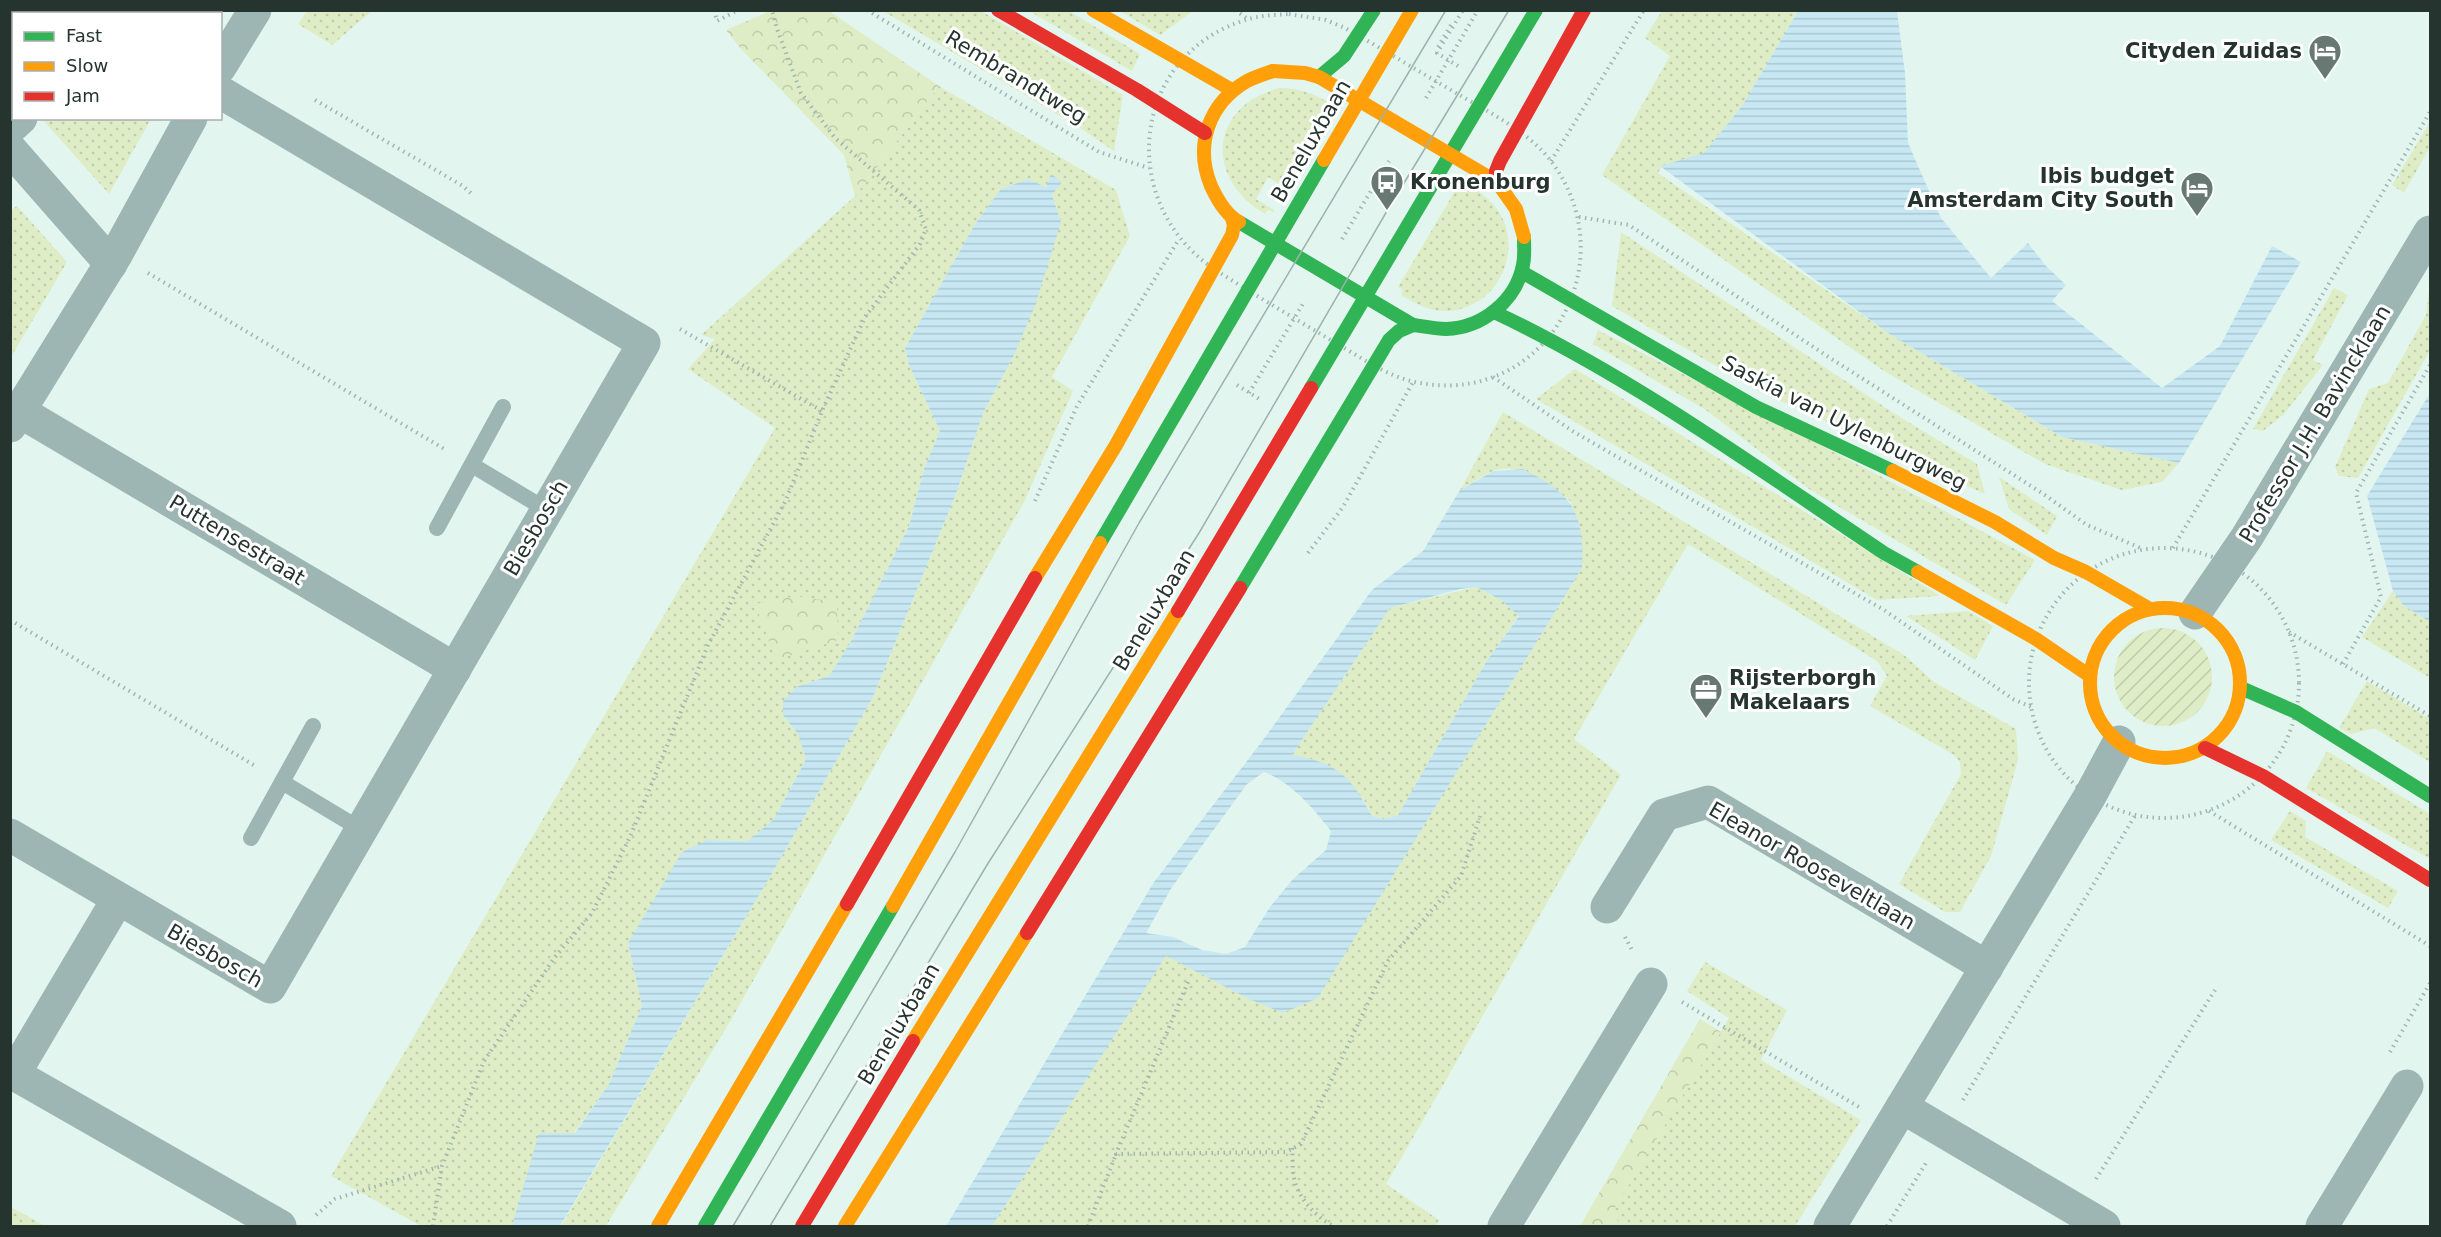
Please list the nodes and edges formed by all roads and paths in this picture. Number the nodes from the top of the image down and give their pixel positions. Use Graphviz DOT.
graph roads {
  1 [pos="255,10"];
  2 [pos="714,10"];
  3 [pos="738,10"];
  4 [pos="772,10"];
  5 [pos="867,10"];
  6 [pos="998,10"];
  7 [pos="1093,10"];
  8 [pos="1235,10"];
  9 [pos="1312,10"];
  10 [pos="1374,10"];
  11 [pos="1412,10"];
  12 [pos="1461,10"];
  13 [pos="1478,10"];
  14 [pos="1536,10"];
  15 [pos="1584,10"];
  16 [pos="1644,10"];
  17 [pos="1309,16"];
  18 [pos="1249,19"];
  19 [pos="1381,48"];
  20 [pos="1433,55"];
  21 [pos="1449,60"];
  22 [pos="222,64"];
  23 [pos="1428,64"];
  24 [pos="1422,73"];
  25 [pos="1319,77"];
  26 [pos="1232,90"];
  27 [pos="222,93"];
  28 [pos="1424,101"];
  29 [pos="2430,112"];
  30 [pos="1492,115"];
  31 [pos="190,120"];
  32 [pos="1205,133"];
  33 [pos="1393,153"];
  34 [pos="14,159"];
  35 [pos="1551,161"];
  36 [pos="1149,168"];
  37 [pos="1497,182"];
  38 [pos="1579,217"];
  39 [pos="1232,218"];
  40 [pos="2430,232"];
  41 [pos="1338,245"];
  42 [pos="114,259"];
  43 [pos="1522,272"];
  44 [pos="1239,285"];
  45 [pos="1307,296"];
  46 [pos="1281,311"];
  47 [pos="1494,312"];
  48 [pos="1276,320"];
  49 [pos="1306,325"];
  50 [pos="1413,325"];
  51 [pos="1300,334"];
  52 [pos="1349,351"];
  53 [pos="2430,364"];
  54 [pos="1242,376"];
  55 [pos="1493,376"];
  56 [pos="1267,391"];
  57 [pos="1249,393"];
  58 [pos="503,407"];
  59 [pos="15,418"];
  60 [pos="472,465"];
  61 [pos="547,510"];
  62 [pos="437,528"];
  63 [pos="2173,548"];
  64 [pos="2144,549"];
  65 [pos="2229,564"];
  66 [pos="2086,572"];
  67 [pos="2150,609"];
  68 [pos="2195,613"];
  69 [pos="10,620"];
  70 [pos="2289,632"];
  71 [pos="2037,639"];
  72 [pos="2343,664"];
  73 [pos="455,669"];
  74 [pos="2090,676"];
  75 [pos="2241,688"];
  76 [pos="2031,707"];
  77 [pos="2296,712"];
  78 [pos="2430,716"];
  79 [pos="313,726"];
  80 [pos="2119,742"];
  81 [pos="2205,748"];
  82 [pos="2263,776"];
  83 [pos="282,782"];
  84 [pos="2090,796"];
  85 [pos="2430,796"];
  86 [pos="2209,811"];
  87 [pos="2136,814"];
  88 [pos="1480,816"];
  89 [pos="362,830"];
  90 [pos="10,835"];
  91 [pos="251,838"];
  92 [pos="2430,880"];
  93 [pos="118,899"];
  94 [pos="1607,907"];
  95 [pos="2430,946"];
  96 [pos="1987,967"];
  97 [pos="1188,982"];
  98 [pos="2430,983"];
  99 [pos="1651,984"];
  100 [pos="2215,990"];
  101 [pos="2407,1086"];
  102 [pos="1897,1116"];
  103 [pos="1944,1132"];
  104 [pos="1292,1148"];
  105 [pos="1116,1154"];
  106 [pos="442,1166"];
  107 [pos="2090,1219"];
  108 [pos="295,1223"];
  109 [pos="433,1227"];
  110 [pos="658,1227"];
  111 [pos="705,1227"];
  112 [pos="802,1227"];
  113 [pos="845,1227"];
  114 [pos="1088,1227"];
  115 [pos="1333,1227"];
  116 [pos="1504,1227"];
  117 [pos="1830,1227"];
  118 [pos="1887,1227"];
  119 [pos="2322,1227"];
  1 -- 22 [label="street"];
  2 -- 3 [label="path"];
  4 -- 106 [label="path"];
  5 -- 36 [label="path, Rembrandtweg"];
  6 -- 32 [label="street"];
  7 -- 26 [label="street"];
  8 -- 18 [label="path"];
  9 -- 17 [label="path"];
  10 -- 25 [label="street"];
  11 -- 111 [label="street, Beneluxbaan"];
  12 -- 20 [label="path"];
  12 -- 21 [label="path"];
  13 -- 21 [label="path"];
  14 -- 112 [label="street, Beneluxbaan"];
  15 -- 37 [label="street"];
  16 -- 35 [label="path"];
  19 -- 24 [label="path"];
  21 -- 28 [label="path"];
  23 -- 24 [label="path"];
  24 -- 30 [label="path"];
  25 -- 26 [label="street"];
  25 -- 37 [label="street"];
  26 -- 32 [label="street"];
  27 -- 61 [label="street, Biesbosch"];
  29 -- 63 [label="path"];
  31 -- 42 [label="street"];
  32 -- 39 [label="street"];
  33 -- 41 [label="path"];
  34 -- 42 [label="street"];
  37 -- 43 [label="street"];
  38 -- 64 [label="path, Saskia van Uylenburgweg"];
  39 -- 50 [label="street"];
  39 -- 110 [label="street"];
  40 -- 65 [label="street, Professor J.H. Bavincklaan"];
  42 -- 59 [label="street"];
  42 -- 60 [label="path"];
  43 -- 47 [label="street"];
  43 -- 66 [label="street, Saskia van Uylenburgweg"];
  44 -- 46 [label="path"];
  45 -- 57 [label="path"];
  46 -- 48 [label="path"];
  46 -- 49 [label="path"];
  47 -- 50 [label="street"];
  47 -- 71 [label="street"];
  49 -- 51 [label="path"];
  49 -- 52 [label="path"];
  50 -- 113 [label="street"];
  53 -- 72 [label="path"];
  54 -- 57 [label="path"];
  55 -- 76 [label="path"];
  56 -- 57 [label="path"];
  58 -- 60 [label="lane"];
  59 -- 73 [label="street, Puttensestraat"];
  60 -- 61 [label="lane"];
  60 -- 62 [label="lane"];
  61 -- 73 [label="street, Biesbosch"];
  63 -- 64 [label="path"];
  63 -- 65 [label="path"];
  64 -- 66 [label="path"];
  65 -- 68 [label="street, Professor J.H. Bavincklaan"];
  65 -- 70 [label="path"];
  66 -- 67 [label="street, Saskia van Uylenburgweg"];
  66 -- 71 [label="path"];
  67 -- 68 [label="street"];
  67 -- 74 [label="street"];
  68 -- 75 [label="street"];
  69 -- 83 [label="path"];
  70 -- 72 [label="path"];
  70 -- 77 [label="path"];
  71 -- 74 [label="street"];
  71 -- 76 [label="path"];
  72 -- 78 [label="path"];
  73 -- 89 [label="street, Biesbosch"];
  74 -- 80 [label="street"];
  75 -- 77 [label="street"];
  75 -- 81 [label="street"];
  76 -- 84 [label="path"];
  77 -- 82 [label="path"];
  77 -- 85 [label="street"];
  79 -- 83 [label="lane"];
  80 -- 81 [label="street"];
  80 -- 84 [label="street"];
  81 -- 82 [label="street"];
  82 -- 86 [label="path"];
  82 -- 92 [label="street"];
  83 -- 89 [label="lane"];
  83 -- 91 [label="lane"];
  84 -- 87 [label="path"];
  84 -- 96 [label="street"];
  86 -- 87 [label="path"];
  86 -- 95 [label="path"];
  87 -- 103 [label="path"];
  88 -- 104 [label="path"];
  89 -- 93 [label="street, Biesbosch"];
  90 -- 93 [label="street, Biesbosch"];
  93 -- 108 [label="street"];
  94 -- 96 [label="street, Eleanor Rooseveltlaan"];
  94 -- 99 [label="path"];
  96 -- 102 [label="street"];
  97 -- 105 [label="path"];
  98 -- 101 [label="path"];
  99 -- 102 [label="path"];
  99 -- 116 [label="street"];
  100 -- 107 [label="path"];
  101 -- 119 [label="street"];
  102 -- 103 [label="street"];
  102 -- 117 [label="street"];
  103 -- 107 [label="street"];
  103 -- 118 [label="path"];
  104 -- 105 [label="path"];
  104 -- 115 [label="path"];
  105 -- 114 [label="path"];
  106 -- 108 [label="path"];
  106 -- 109 [label="path"];
}
